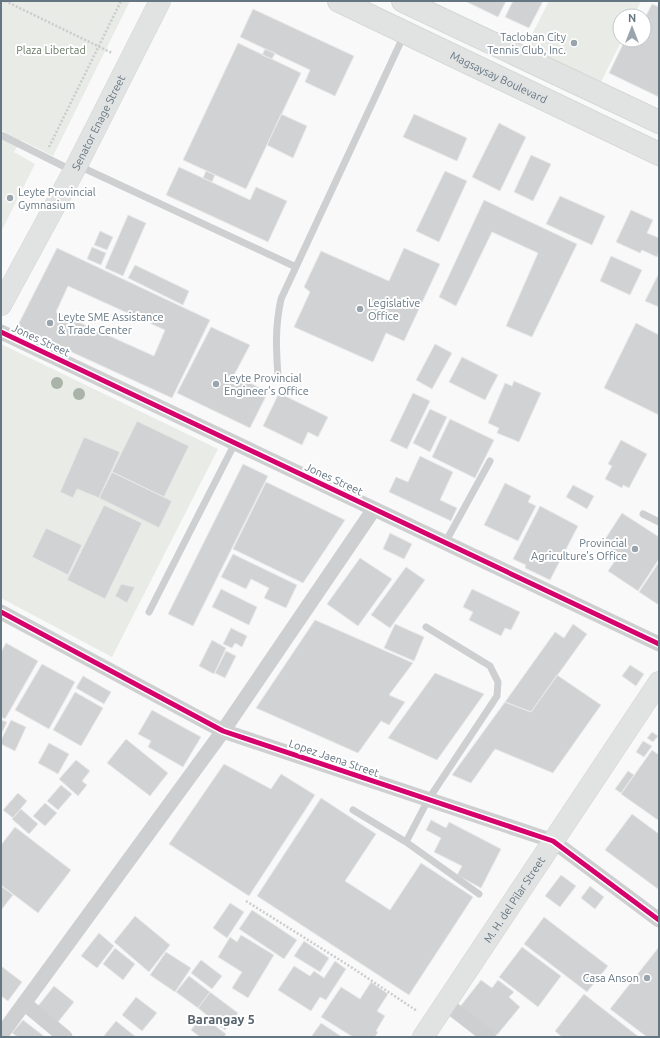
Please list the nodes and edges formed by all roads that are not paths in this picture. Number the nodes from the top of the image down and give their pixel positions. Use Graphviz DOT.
graph roads {
  1 [pos="160,1"];
  2 [pos="339,1"];
  3 [pos="410,4"];
  4 [pos="405,33"];
  5 [pos="656,119"];
  6 [pos="1,135"];
  7 [pos="659,154"];
  8 [pos="75,168"];
  9 [pos="296,267"];
  10 [pos="1,305"];
  11 [pos="1,332"];
  12 [pos="278,376"];
  13 [pos="235,443"];
  14 [pos="490,460"];
  15 [pos="374,509"];
  16 [pos="643,514"];
  17 [pos="659,522"];
  18 [pos="445,543"];
  19 [pos="1,612"];
  20 [pos="150,612"];
  21 [pos="426,627"];
  22 [pos="659,644"];
  23 [pos="659,682"];
  24 [pos="223,731"];
  25 [pos="428,800"];
  26 [pos="353,810"];
  27 [pos="553,841"];
  28 [pos="406,842"];
  29 [pos="479,894"];
  30 [pos="659,920"];
  31 [pos="24,1003"];
  32 [pos="445,1003"];
  33 [pos="4,1025"];
  34 [pos="428,1030"];
  35 [pos="65,1037"];
  36 [pos="489,1037"];
  1 -- 8 [label="street, Senator Enage Street"];
  2 -- 4 [label="main road, Magsaysay Boulevard"];
  3 -- 4 [label="main road"];
  3 -- 5 [label="main road"];
  4 -- 7 [label="main road, Magsaysay Boulevard"];
  4 -- 9 [label="lane"];
  6 -- 8 [label="lane"];
  8 -- 9 [label="lane"];
  8 -- 10 [label="street, Senator Enage Street"];
  9 -- 12 [label="lane"];
  11 -- 13 [label="street, Jones Street"];
  13 -- 15 [label="street, Jones Street"];
  13 -- 20 [label="lane"];
  14 -- 18 [label="lane"];
  15 -- 18 [label="street, Jones Street"];
  15 -- 24 [label="street"];
  16 -- 17 [label="lane"];
  18 -- 22 [label="street, Jones Street"];
  19 -- 24 [label="street, Lopez Jaena Street"];
  21 -- 25 [label="lane"];
  23 -- 27 [label="street, M. H. del Pilar Street"];
  24 -- 25 [label="street, Lopez Jaena Street"];
  24 -- 31 [label="street"];
  25 -- 27 [label="street, Lopez Jaena Street"];
  25 -- 28 [label="lane"];
  26 -- 28 [label="lane"];
  27 -- 30 [label="street, Lopez Jaena Street"];
  27 -- 32 [label="street, M. H. del Pilar Street"];
  28 -- 29 [label="lane"];
  31 -- 33 [label="street"];
  31 -- 35 [label="street"];
  32 -- 34 [label="street, M. H. del Pilar Street"];
  32 -- 36 [label="street"];
}
